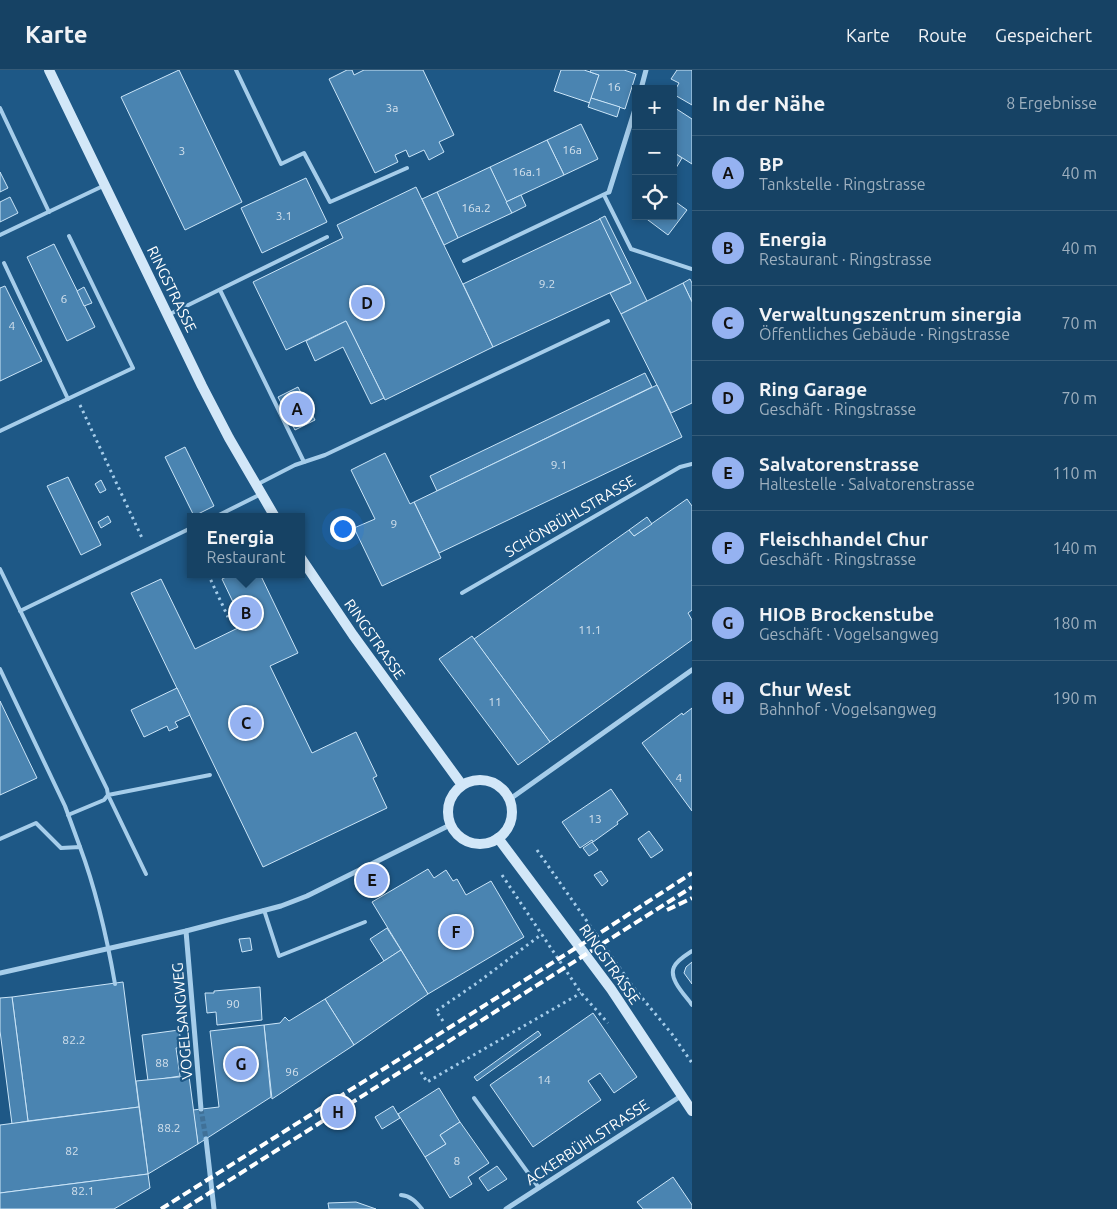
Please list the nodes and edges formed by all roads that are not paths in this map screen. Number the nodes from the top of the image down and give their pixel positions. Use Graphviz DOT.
graph roads {
  1 [pos="49,70"];
  2 [pos="236,70"];
  3 [pos="646,70"];
  4 [pos="642,85"];
  5 [pos="0,108"];
  6 [pos="632,118"];
  7 [pos="407,168"];
  8 [pos="105,185"];
  9 [pos="607,194"];
  10 [pos="49,212"];
  11 [pos="0,235"];
  12 [pos="70,236"];
  13 [pos="327,237"];
  14 [pos="464,261"];
  15 [pos="4,263"];
  16 [pos="692,269"];
  17 [pos="220,290"];
  18 [pos="168,315"];
  19 [pos="608,321"];
  20 [pos="68,399"];
  21 [pos="0,431"];
  22 [pos="304,462"];
  23 [pos="692,464"];
  24 [pos="256,484"];
  25 [pos="262,494"];
  26 [pos="223,513"];
  27 [pos="273,513"];
  28 [pos="187,530"];
  29 [pos="305,564"];
  30 [pos="0,569"];
  31 [pos="462,593"];
  32 [pos="20,611"];
  33 [pos="0,668"];
  34 [pos="692,670"];
  35 [pos="210,775"];
  36 [pos="462,785"];
  37 [pos="108,796"];
  38 [pos="510,799"];
  39 [pos="68,815"];
  40 [pos="450,825"];
  41 [pos="498,838"];
  42 [pos="0,839"];
  43 [pos="80,847"];
  44 [pos="146,874"];
  45 [pos="264,910"];
  46 [pos="365,922"];
  47 [pos="186,931"];
  48 [pos="108,949"];
  49 [pos="692,951"];
  50 [pos="0,973"];
  51 [pos="114,984"];
  52 [pos="692,1005"];
  53 [pos="681,1096"];
  54 [pos="474,1098"];
  55 [pos="202,1109"];
  56 [pos="692,1111"];
  57 [pos="206,1140"];
  58 [pos="538,1188"];
  59 [pos="401,1195"];
  60 [pos="214,1209"];
  61 [pos="422,1209"];
  62 [pos="506,1209"];
  1 -- 8 [label="main road, RINGSTRASSE"];
  2 -- 7 [label="lane"];
  3 -- 4 [label="street"];
  5 -- 10 [label="lane"];
  6 -- 9 [label="street"];
  8 -- 10 [label="lane"];
  8 -- 18 [label="main road, RINGSTRASSE"];
  9 -- 14 [label="lane"];
  9 -- 16 [label="lane"];
  10 -- 11 [label="lane"];
  12 -- 20 [label="lane"];
  13 -- 17 [label="lane"];
  15 -- 20 [label="lane"];
  17 -- 18 [label="lane"];
  17 -- 22 [label="lane"];
  18 -- 24 [label="main road, RINGSTRASSE"];
  19 -- 22 [label="lane"];
  20 -- 21 [label="lane"];
  22 -- 24 [label="lane"];
  23 -- 31 [label="lane, SCHÖNBÜHLSTRASSE"];
  24 -- 25 [label="main road, RINGSTRASSE"];
  25 -- 26 [label="lane"];
  25 -- 27 [label="main road, RINGSTRASSE"];
  28 -- 32 [label="lane"];
  29 -- 36 [label="main road, RINGSTRASSE"];
  30 -- 32 [label="lane"];
  32 -- 37 [label="lane"];
  33 -- 39 [label="lane"];
  34 -- 38 [label="street"];
  35 -- 37 [label="lane"];
  36 -- 38 [label="main road"];
  36 -- 40 [label="main road"];
  37 -- 39 [label="lane"];
  37 -- 44 [label="lane"];
  38 -- 41 [label="main road"];
  39 -- 43 [label="lane"];
  40 -- 41 [label="main road"];
  40 -- 45 [label="street"];
  41 -- 53 [label="main road, RINGSTRASSE"];
  42 -- 43 [label="lane"];
  43 -- 48 [label="lane"];
  45 -- 46 [label="lane"];
  45 -- 47 [label="street"];
  47 -- 48 [label="street"];
  47 -- 55 [label="street, VOGELSANGWEG"];
  48 -- 50 [label="street"];
  48 -- 51 [label="lane"];
  49 -- 52 [label="lane"];
  53 -- 56 [label="main road, RINGSTRASSE"];
  53 -- 58 [label="street, ACKERBÜHLSTRASSE"];
  54 -- 58 [label="lane"];
  57 -- 60 [label="street"];
  58 -- 62 [label="street, ACKERBÜHLSTRASSE"];
  59 -- 61 [label="lane"];
}
